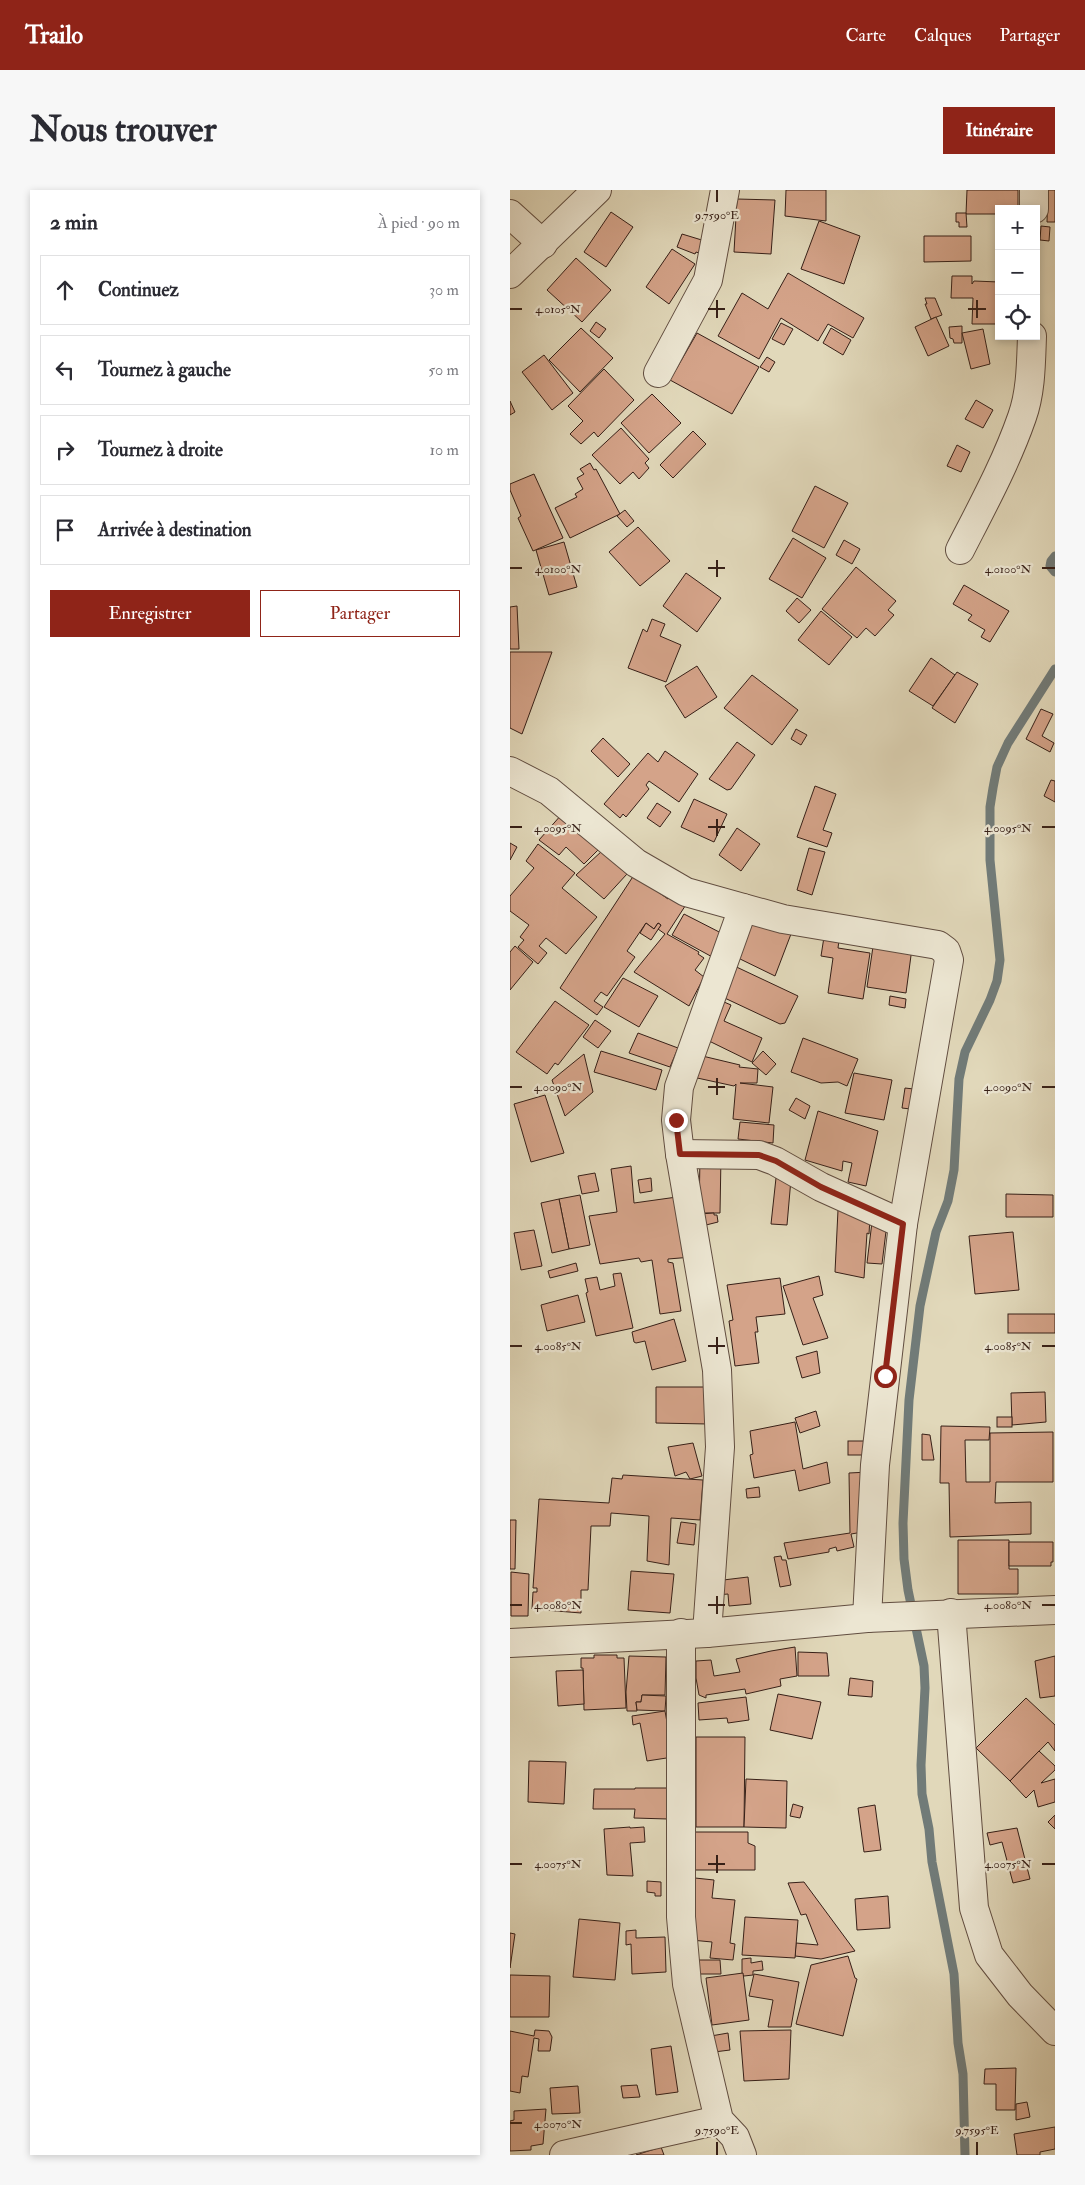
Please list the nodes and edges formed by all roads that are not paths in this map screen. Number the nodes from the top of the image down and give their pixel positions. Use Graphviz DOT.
graph roads {
  1 [pos="597,190"];
  2 [pos="725,190"];
  3 [pos="1034,190"];
  4 [pos="1034,205"];
  5 [pos="510,214"];
  6 [pos="543,244"];
  7 [pos="510,274"];
  8 [pos="1032,340"];
  9 [pos="658,373"];
  10 [pos="960,550"];
  11 [pos="510,771"];
  12 [pos="743,908"];
  13 [pos="680,1154"];
  14 [pos="903,1224"];
  15 [pos="1055,1610"];
  16 [pos="951,1613"];
  17 [pos="867,1618"];
  18 [pos="694,1633"];
  19 [pos="510,1643"];
  20 [pos="1055,2031"];
  21 [pos="719,2120"];
  22 [pos="564,2155"];
  23 [pos="742,2155"];
  1 -- 6 [label="street"];
  2 -- 9 [label="street"];
  3 -- 4 [label="street"];
  5 -- 6 [label="street"];
  6 -- 7 [label="street"];
  8 -- 10 [label="street"];
  11 -- 12 [label="street"];
  12 -- 13 [label="street"];
  12 -- 14 [label="street"];
  13 -- 14 [label="street"];
  13 -- 18 [label="street"];
  14 -- 17 [label="street"];
  15 -- 16 [label="street"];
  16 -- 17 [label="street"];
  16 -- 20 [label="street"];
  17 -- 18 [label="street"];
  18 -- 19 [label="street"];
  18 -- 21 [label="street"];
  21 -- 22 [label="street"];
  21 -- 23 [label="street"];
}
